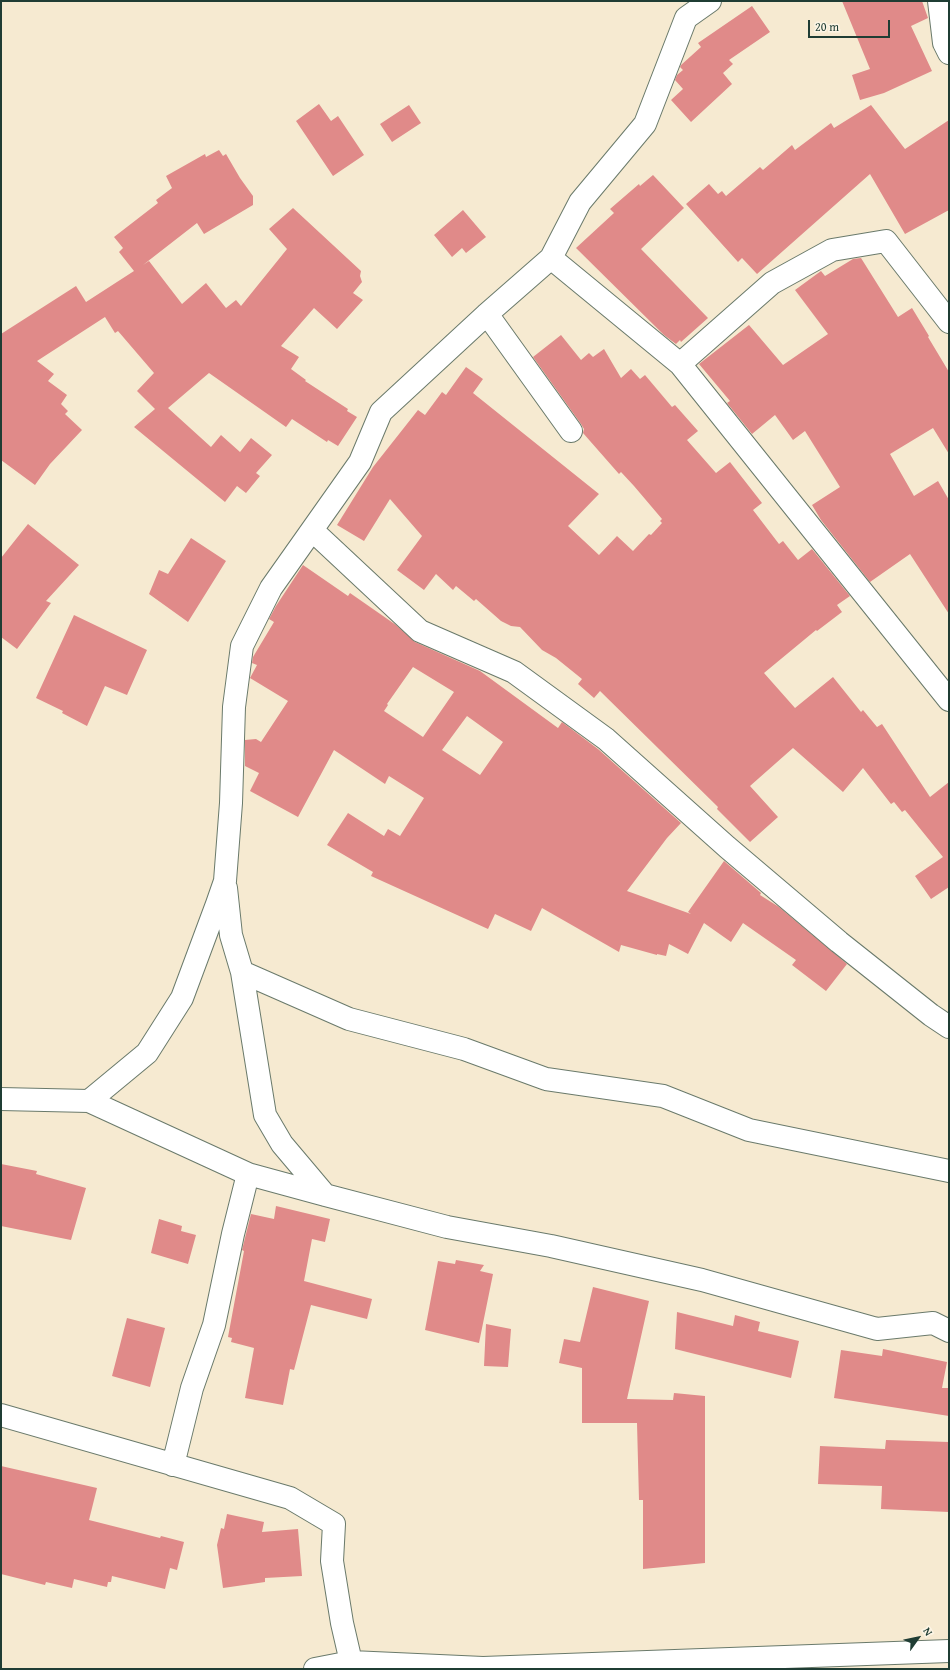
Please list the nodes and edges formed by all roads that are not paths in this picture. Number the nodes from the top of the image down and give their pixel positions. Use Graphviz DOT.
graph roads {
  1 [pos="710,1"];
  2 [pos="939,1"];
  3 [pos="949,53"];
  4 [pos="551,258"];
  5 [pos="488,314"];
  6 [pos="949,322"];
  7 [pos="680,364"];
  8 [pos="571,431"];
  9 [pos="312,530"];
  10 [pos="949,700"];
  11 [pos="225,881"];
  12 [pos="242,972"];
  13 [pos="949,1027"];
  14 [pos="1,1099"];
  15 [pos="89,1101"];
  16 [pos="949,1171"];
  17 [pos="248,1174"];
  18 [pos="325,1195"];
  19 [pos="949,1331"];
  20 [pos="1,1415"];
  21 [pos="173,1466"];
  22 [pos="949,1651"];
  23 [pos="351,1662"];
  24 [pos="856,1662"];
  25 [pos="315,1669"];
  1 -- 4 [label="street"];
  2 -- 3 [label="street"];
  4 -- 5 [label="street"];
  4 -- 7 [label="street"];
  5 -- 8 [label="street"];
  5 -- 9 [label="street"];
  6 -- 7 [label="street"];
  7 -- 10 [label="street"];
  9 -- 11 [label="street"];
  9 -- 13 [label="street"];
  11 -- 12 [label="street"];
  11 -- 15 [label="street"];
  12 -- 16 [label="street"];
  12 -- 18 [label="street"];
  14 -- 15 [label="street"];
  15 -- 17 [label="street"];
  17 -- 18 [label="street"];
  17 -- 21 [label="street"];
  18 -- 19 [label="street"];
  20 -- 21 [label="street"];
  21 -- 23 [label="street"];
  22 -- 24 [label="street"];
  23 -- 24 [label="street"];
  23 -- 25 [label="street"];
}
